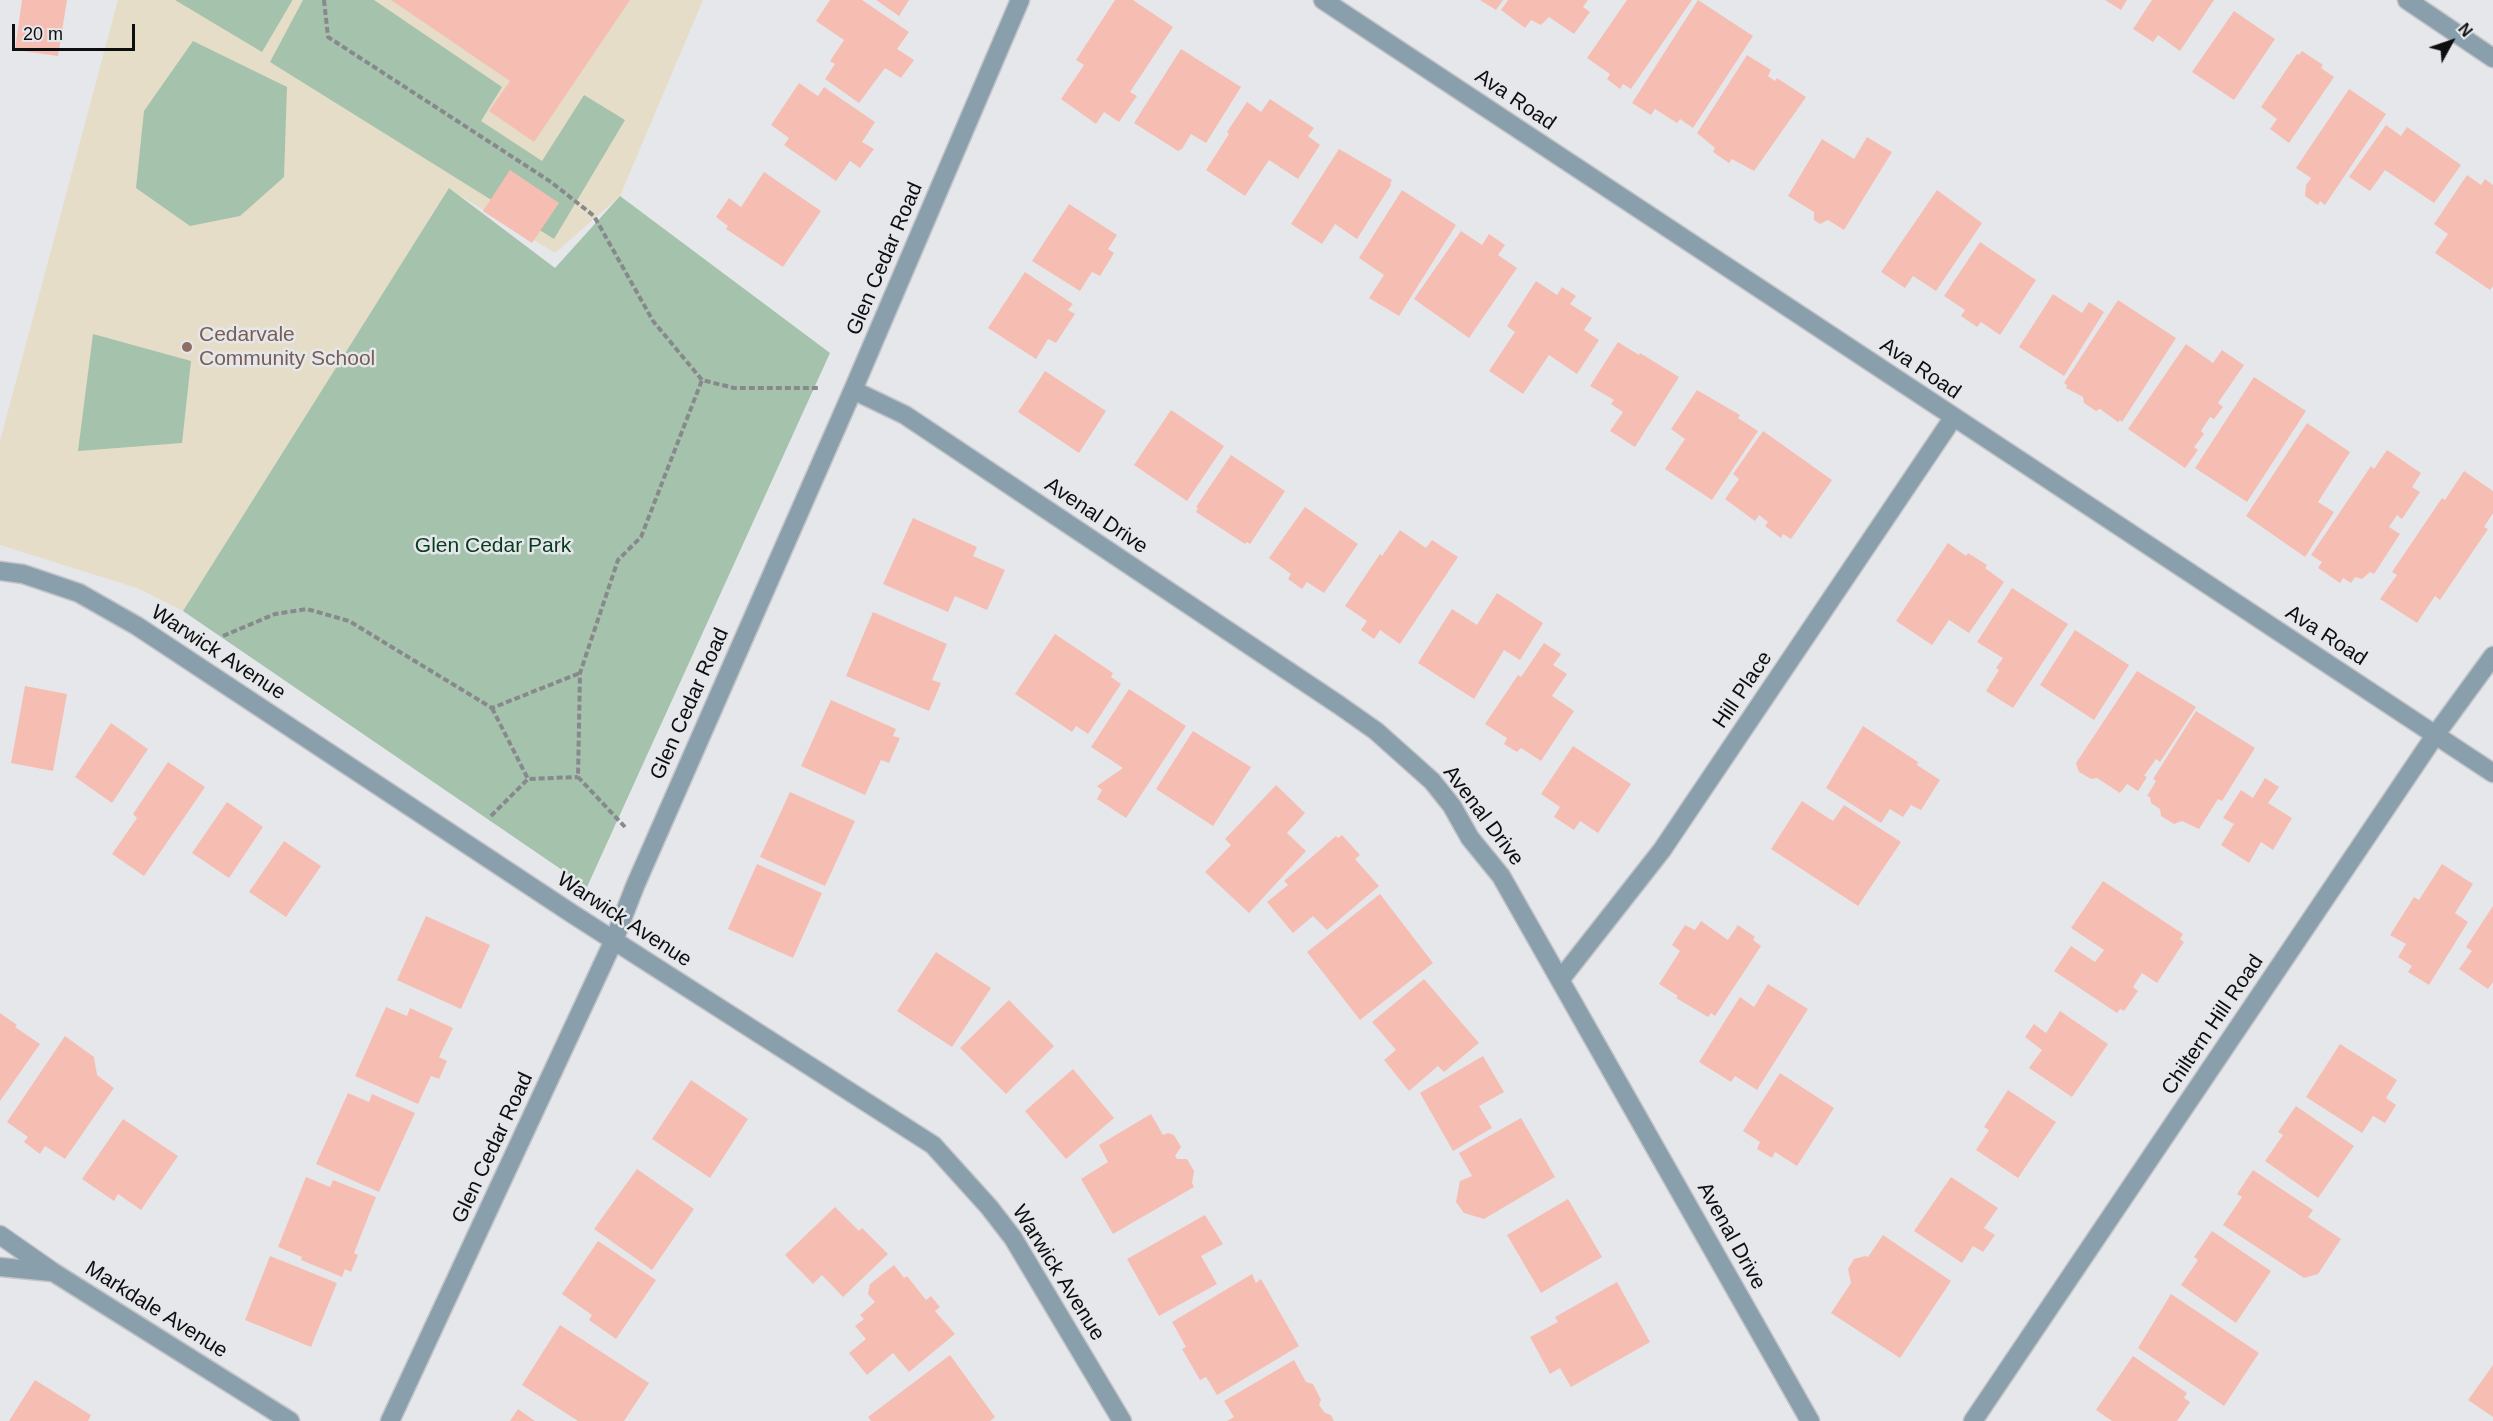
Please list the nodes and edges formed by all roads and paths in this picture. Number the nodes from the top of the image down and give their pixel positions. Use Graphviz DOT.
graph roads {
  1 [pos="324,0"];
  2 [pos="1020,0"];
  3 [pos="1323,0"];
  4 [pos="2407,0"];
  5 [pos="2493,58"];
  6 [pos="702,380"];
  7 [pos="853,390"];
  8 [pos="1953,418"];
  9 [pos="0,572"];
  10 [pos="223,636"];
  11 [pos="2493,656"];
  12 [pos="579,673"];
  13 [pos="492,708"];
  14 [pos="2436,734"];
  15 [pos="2493,773"];
  16 [pos="578,777"];
  17 [pos="528,779"];
  18 [pos="491,816"];
  19 [pos="625,827"];
  20 [pos="614,940"];
  21 [pos="1560,980"];
  22 [pos="0,1235"];
  23 [pos="0,1267"];
  24 [pos="53,1272"];
  25 [pos="290,1421"];
  26 [pos="390,1421"];
  27 [pos="1122,1421"];
  28 [pos="1810,1421"];
  29 [pos="1973,1421"];
  1 -- 6 [label="path"];
  2 -- 7 [label="street, Glen Cedar Road"];
  3 -- 8 [label="street, Ava Road"];
  4 -- 5 [label="street"];
  6 -- 7 [label="path"];
  6 -- 12 [label="path"];
  7 -- 20 [label="street, Glen Cedar Road"];
  7 -- 21 [label="street, Avenal Drive"];
  8 -- 14 [label="street, Ava Road"];
  8 -- 21 [label="street, Hill Place"];
  9 -- 20 [label="street, Warwick Avenue"];
  10 -- 13 [label="path"];
  11 -- 14 [label="street, Chiltern Hill Road"];
  12 -- 13 [label="path"];
  12 -- 16 [label="path"];
  13 -- 17 [label="path"];
  14 -- 15 [label="street, Ava Road"];
  14 -- 29 [label="street, Chiltern Hill Road"];
  16 -- 17 [label="path"];
  16 -- 19 [label="path"];
  17 -- 18 [label="path"];
  20 -- 26 [label="street, Glen Cedar Road"];
  20 -- 27 [label="street, Warwick Avenue"];
  21 -- 28 [label="street, Avenal Drive"];
  22 -- 24 [label="street, Markdale Avenue"];
  23 -- 24 [label="street"];
  24 -- 25 [label="street, Markdale Avenue"];
}
